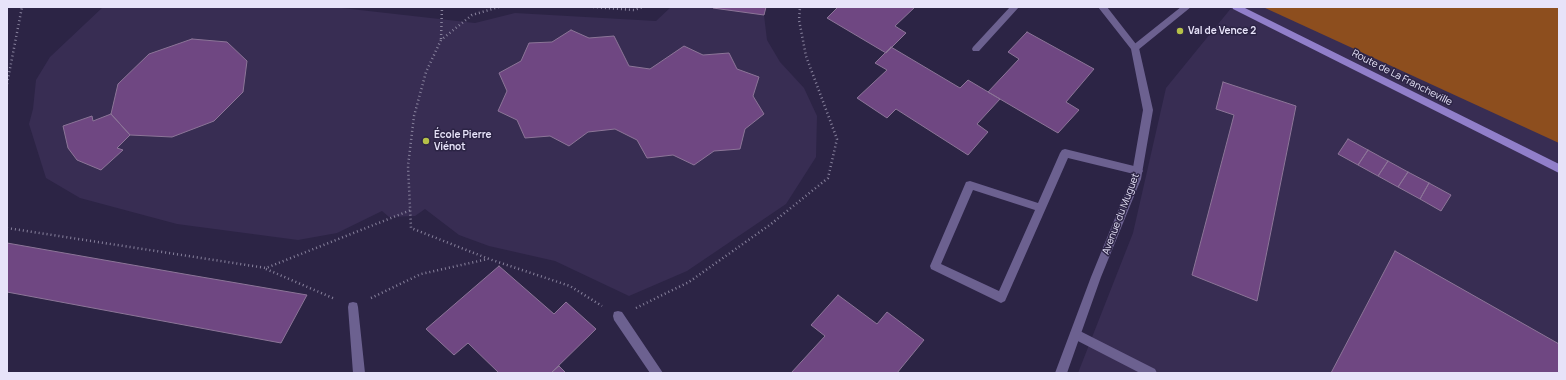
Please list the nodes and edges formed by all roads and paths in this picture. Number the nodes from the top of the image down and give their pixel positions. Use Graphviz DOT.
graph roads {
  1 [pos="22,7"];
  2 [pos="442,7"];
  3 [pos="499,7"];
  4 [pos="593,7"];
  5 [pos="643,7"];
  6 [pos="800,7"];
  7 [pos="1014,7"];
  8 [pos="1102,7"];
  9 [pos="1187,7"];
  10 [pos="1236,7"];
  11 [pos="442,40"];
  12 [pos="1135,48"];
  13 [pos="976,49"];
  14 [pos="7,84"];
  15 [pos="1559,169"];
  16 [pos="1138,171"];
  17 [pos="1041,208"];
  18 [pos="411,210"];
  19 [pos="7,228"];
  20 [pos="489,259"];
  21 [pos="266,268"];
  22 [pos="353,307"];
  23 [pos="618,316"];
  24 [pos="1076,334"];
  25 [pos="359,373"];
  26 [pos="657,373"];
  27 [pos="1061,373"];
  28 [pos="1151,373"];
  1 -- 14 [label="path"];
  2 -- 11 [label="path"];
  3 -- 11 [label="path"];
  4 -- 5 [label="path"];
  6 -- 23 [label="path"];
  7 -- 13 [label="street"];
  8 -- 12 [label="street, Avenue du Muguet"];
  9 -- 12 [label="street"];
  10 -- 15 [label="main road, Route de La Francheville"];
  11 -- 18 [label="path"];
  12 -- 16 [label="street, Avenue du Muguet"];
  16 -- 17 [label="street"];
  16 -- 24 [label="street, Avenue du Muguet"];
  17 -- 17 [label="street"];
  18 -- 20 [label="path"];
  18 -- 21 [label="path"];
  19 -- 21 [label="path"];
  20 -- 22 [label="path"];
  20 -- 23 [label="path"];
  21 -- 22 [label="path"];
  22 -- 25 [label="street"];
  23 -- 26 [label="street"];
  24 -- 27 [label="street, Avenue du Muguet"];
  24 -- 28 [label="street"];
}
